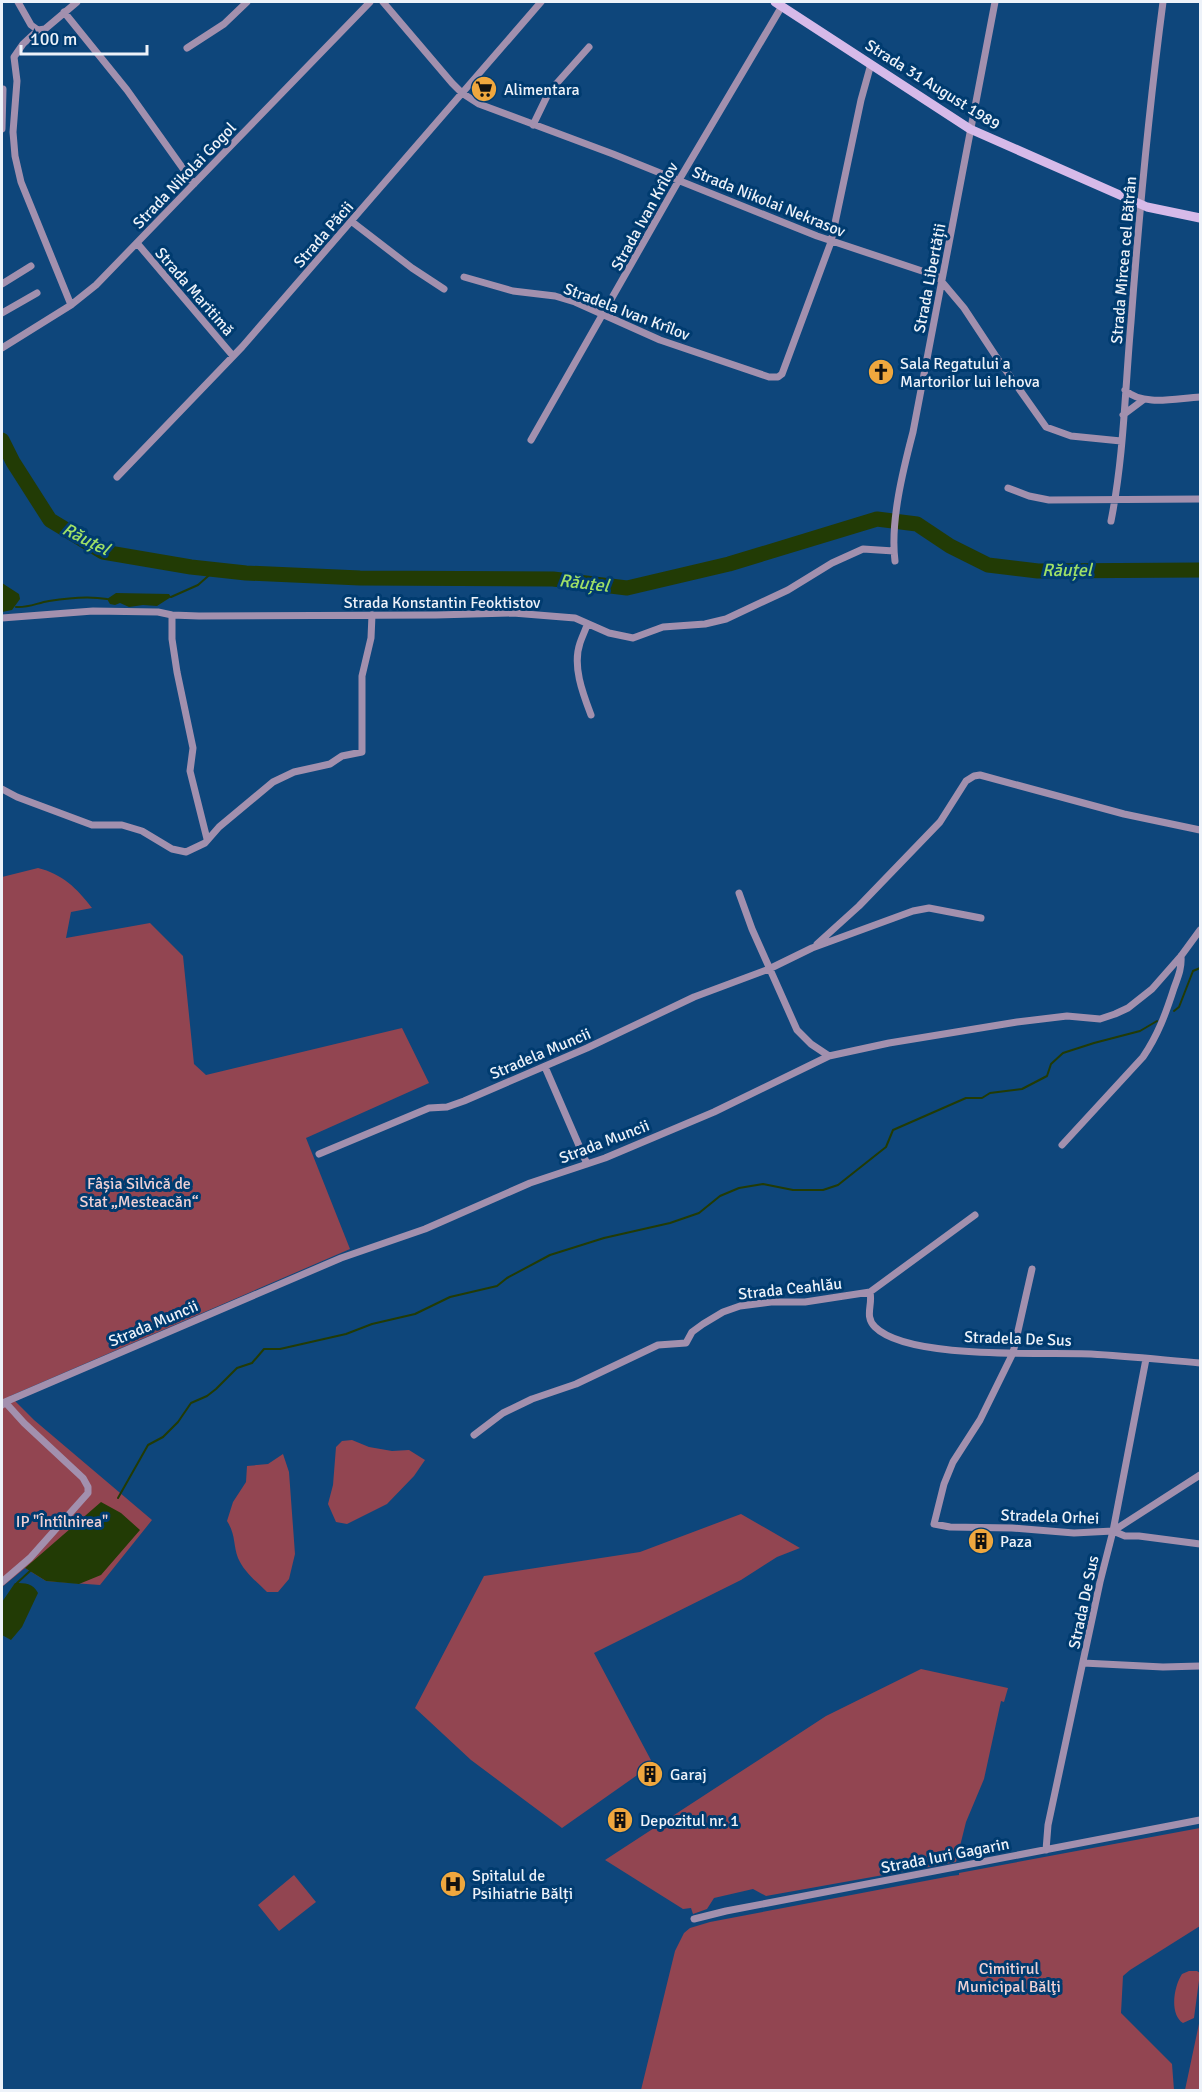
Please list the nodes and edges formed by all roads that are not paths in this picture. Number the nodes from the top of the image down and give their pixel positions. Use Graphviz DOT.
graph roads {
  1 [pos="18,2"];
  2 [pos="77,2"];
  3 [pos="247,2"];
  4 [pos="370,2"];
  5 [pos="382,2"];
  6 [pos="541,2"];
  7 [pos="995,2"];
  8 [pos="1163,2"];
  9 [pos="779,4"];
  10 [pos="64,12"];
  11 [pos="38,30"];
  12 [pos="589,47"];
  13 [pos="187,48"];
  14 [pos="871,64"];
  15 [pos="3,89"];
  16 [pos="462,93"];
  17 [pos="533,125"];
  18 [pos="2,129"];
  19 [pos="970,129"];
  20 [pos="679,180"];
  21 [pos="194,184"];
  22 [pos="1144,206"];
  23 [pos="1200,218"];
  24 [pos="351,221"];
  25 [pos="831,242"];
  26 [pos="136,243"];
  27 [pos="31,266"];
  28 [pos="464,277"];
  29 [pos="942,280"];
  30 [pos="2,284"];
  31 [pos="444,289"];
  32 [pos="36,293"];
  33 [pos="71,304"];
  34 [pos="2,313"];
  35 [pos="603,316"];
  36 [pos="2,348"];
  37 [pos="233,356"];
  38 [pos="1125,390"];
  39 [pos="1200,397"];
  40 [pos="1143,400"];
  41 [pos="1123,415"];
  42 [pos="531,440"];
  43 [pos="1121,441"];
  44 [pos="117,477"];
  45 [pos="1008,488"];
  46 [pos="1115,500"];
  47 [pos="1200,500"];
  48 [pos="1111,521"];
  49 [pos="894,551"];
  50 [pos="895,561"];
  51 [pos="172,615"];
  52 [pos="372,615"];
  53 [pos="2,618"];
  54 [pos="587,625"];
  55 [pos="591,716"];
  56 [pos="2,789"];
  57 [pos="1200,830"];
  58 [pos="207,839"];
  59 [pos="739,893"];
  60 [pos="981,918"];
  61 [pos="1200,930"];
  62 [pos="812,948"];
  63 [pos="1181,956"];
  64 [pos="769,969"];
  65 [pos="829,1056"];
  66 [pos="544,1066"];
  67 [pos="1062,1145"];
  68 [pos="319,1154"];
  69 [pos="587,1164"];
  70 [pos="975,1215"];
  71 [pos="1032,1269"];
  72 [pos="870,1292"];
  73 [pos="1013,1353"];
  74 [pos="1146,1359"];
  75 [pos="1200,1363"];
  76 [pos="3,1403"];
  77 [pos="474,1435"];
  78 [pos="1200,1475"];
  79 [pos="1113,1531"];
  80 [pos="1200,1544"];
  81 [pos="2,1582"];
  82 [pos="1083,1663"];
  83 [pos="1200,1666"];
  84 [pos="1200,1820"];
  85 [pos="1046,1850"];
  86 [pos="694,1919"];
  1 -- 11 [label="street"];
  2 -- 10 [label="street"];
  3 -- 13 [label="street"];
  4 -- 21 [label="street, Strada Nikolai Gogol"];
  5 -- 16 [label="street, Strada Nikolai Nekrasov"];
  6 -- 16 [label="street, Strada Păcii"];
  7 -- 19 [label="street, Strada Libertății"];
  8 -- 22 [label="street, Strada Mircea cel Bătrân"];
  9 -- 14 [label="main road, Strada 31 August 1989"];
  9 -- 20 [label="street, Strada Ivan Krîlov"];
  10 -- 11 [label="street"];
  10 -- 21 [label="street"];
  11 -- 33 [label="street"];
  12 -- 17 [label="street"];
  14 -- 19 [label="main road, Strada 31 August 1989"];
  14 -- 25 [label="street"];
  15 -- 18 [label="street"];
  16 -- 17 [label="street, Strada Nikolai Nekrasov"];
  16 -- 24 [label="street, Strada Păcii"];
  17 -- 20 [label="street, Strada Nikolai Nekrasov"];
  19 -- 22 [label="main road, Strada 31 August 1989"];
  19 -- 29 [label="street, Strada Libertății"];
  20 -- 25 [label="street, Strada Nikolai Nekrasov"];
  20 -- 35 [label="street, Strada Ivan Krîlov"];
  21 -- 26 [label="street, Strada Nikolai Gogol"];
  22 -- 23 [label="main road, Strada 31 August 1989"];
  22 -- 38 [label="street, Strada Mircea cel Bătrân"];
  24 -- 31 [label="street"];
  24 -- 37 [label="street, Strada Păcii"];
  25 -- 29 [label="street, Strada Nikolai Nekrasov"];
  25 -- 35 [label="street, Stradela Ivan Krîlov"];
  26 -- 33 [label="street, Strada Nikolai Gogol"];
  26 -- 37 [label="street, Strada Maritimă"];
  27 -- 30 [label="street"];
  28 -- 35 [label="street, Stradela Ivan Krîlov"];
  29 -- 43 [label="street, Strada Nikolai Nekrasov"];
  29 -- 49 [label="street, Strada Libertății"];
  32 -- 34 [label="street"];
  33 -- 36 [label="street, Strada Nikolai Gogol"];
  35 -- 42 [label="street, Strada Ivan Krîlov"];
  37 -- 44 [label="street, Strada Păcii"];
  38 -- 40 [label="street"];
  38 -- 41 [label="street, Strada Mircea cel Bătrân"];
  39 -- 40 [label="street"];
  40 -- 41 [label="street"];
  41 -- 43 [label="street, Strada Mircea cel Bătrân"];
  43 -- 46 [label="street, Strada Mircea cel Bătrân"];
  45 -- 46 [label="street"];
  46 -- 47 [label="street"];
  46 -- 48 [label="street, Strada Mircea cel Bătrân"];
  49 -- 50 [label="street, Strada Libertății"];
  49 -- 54 [label="street, Strada Konstantin Feoktistov"];
  51 -- 52 [label="street, Strada Konstantin Feoktistov"];
  51 -- 53 [label="street, Strada Konstantin Feoktistov"];
  51 -- 58 [label="street"];
  52 -- 54 [label="street, Strada Konstantin Feoktistov"];
  52 -- 58 [label="street"];
  54 -- 55 [label="street"];
  56 -- 58 [label="street"];
  57 -- 62 [label="street"];
  59 -- 64 [label="street"];
  60 -- 62 [label="street, Stradela Muncii"];
  61 -- 63 [label="street, Strada Muncii"];
  62 -- 64 [label="street, Stradela Muncii"];
  63 -- 65 [label="street, Strada Muncii"];
  63 -- 67 [label="street"];
  64 -- 65 [label="street"];
  64 -- 66 [label="street, Stradela Muncii"];
  65 -- 69 [label="street, Strada Muncii"];
  66 -- 68 [label="street, Stradela Muncii"];
  66 -- 69 [label="street"];
  69 -- 76 [label="street, Strada Muncii"];
  70 -- 72 [label="street, Strada Ceahlău"];
  71 -- 73 [label="street"];
  72 -- 73 [label="street, Stradela De Sus"];
  72 -- 77 [label="street, Strada Ceahlău"];
  73 -- 74 [label="street, Stradela De Sus"];
  73 -- 79 [label="street, Stradela Orhei"];
  74 -- 75 [label="street, Stradela De Sus"];
  74 -- 79 [label="street, Strada De Sus"];
  76 -- 81 [label="street"];
  78 -- 79 [label="street"];
  79 -- 80 [label="street, Stradela Orhei"];
  79 -- 82 [label="street, Strada De Sus"];
  82 -- 83 [label="street"];
  82 -- 85 [label="street, Strada De Sus"];
  84 -- 85 [label="street, Strada Iuri Gagarin"];
  85 -- 86 [label="street, Strada Iuri Gagarin"];
}
